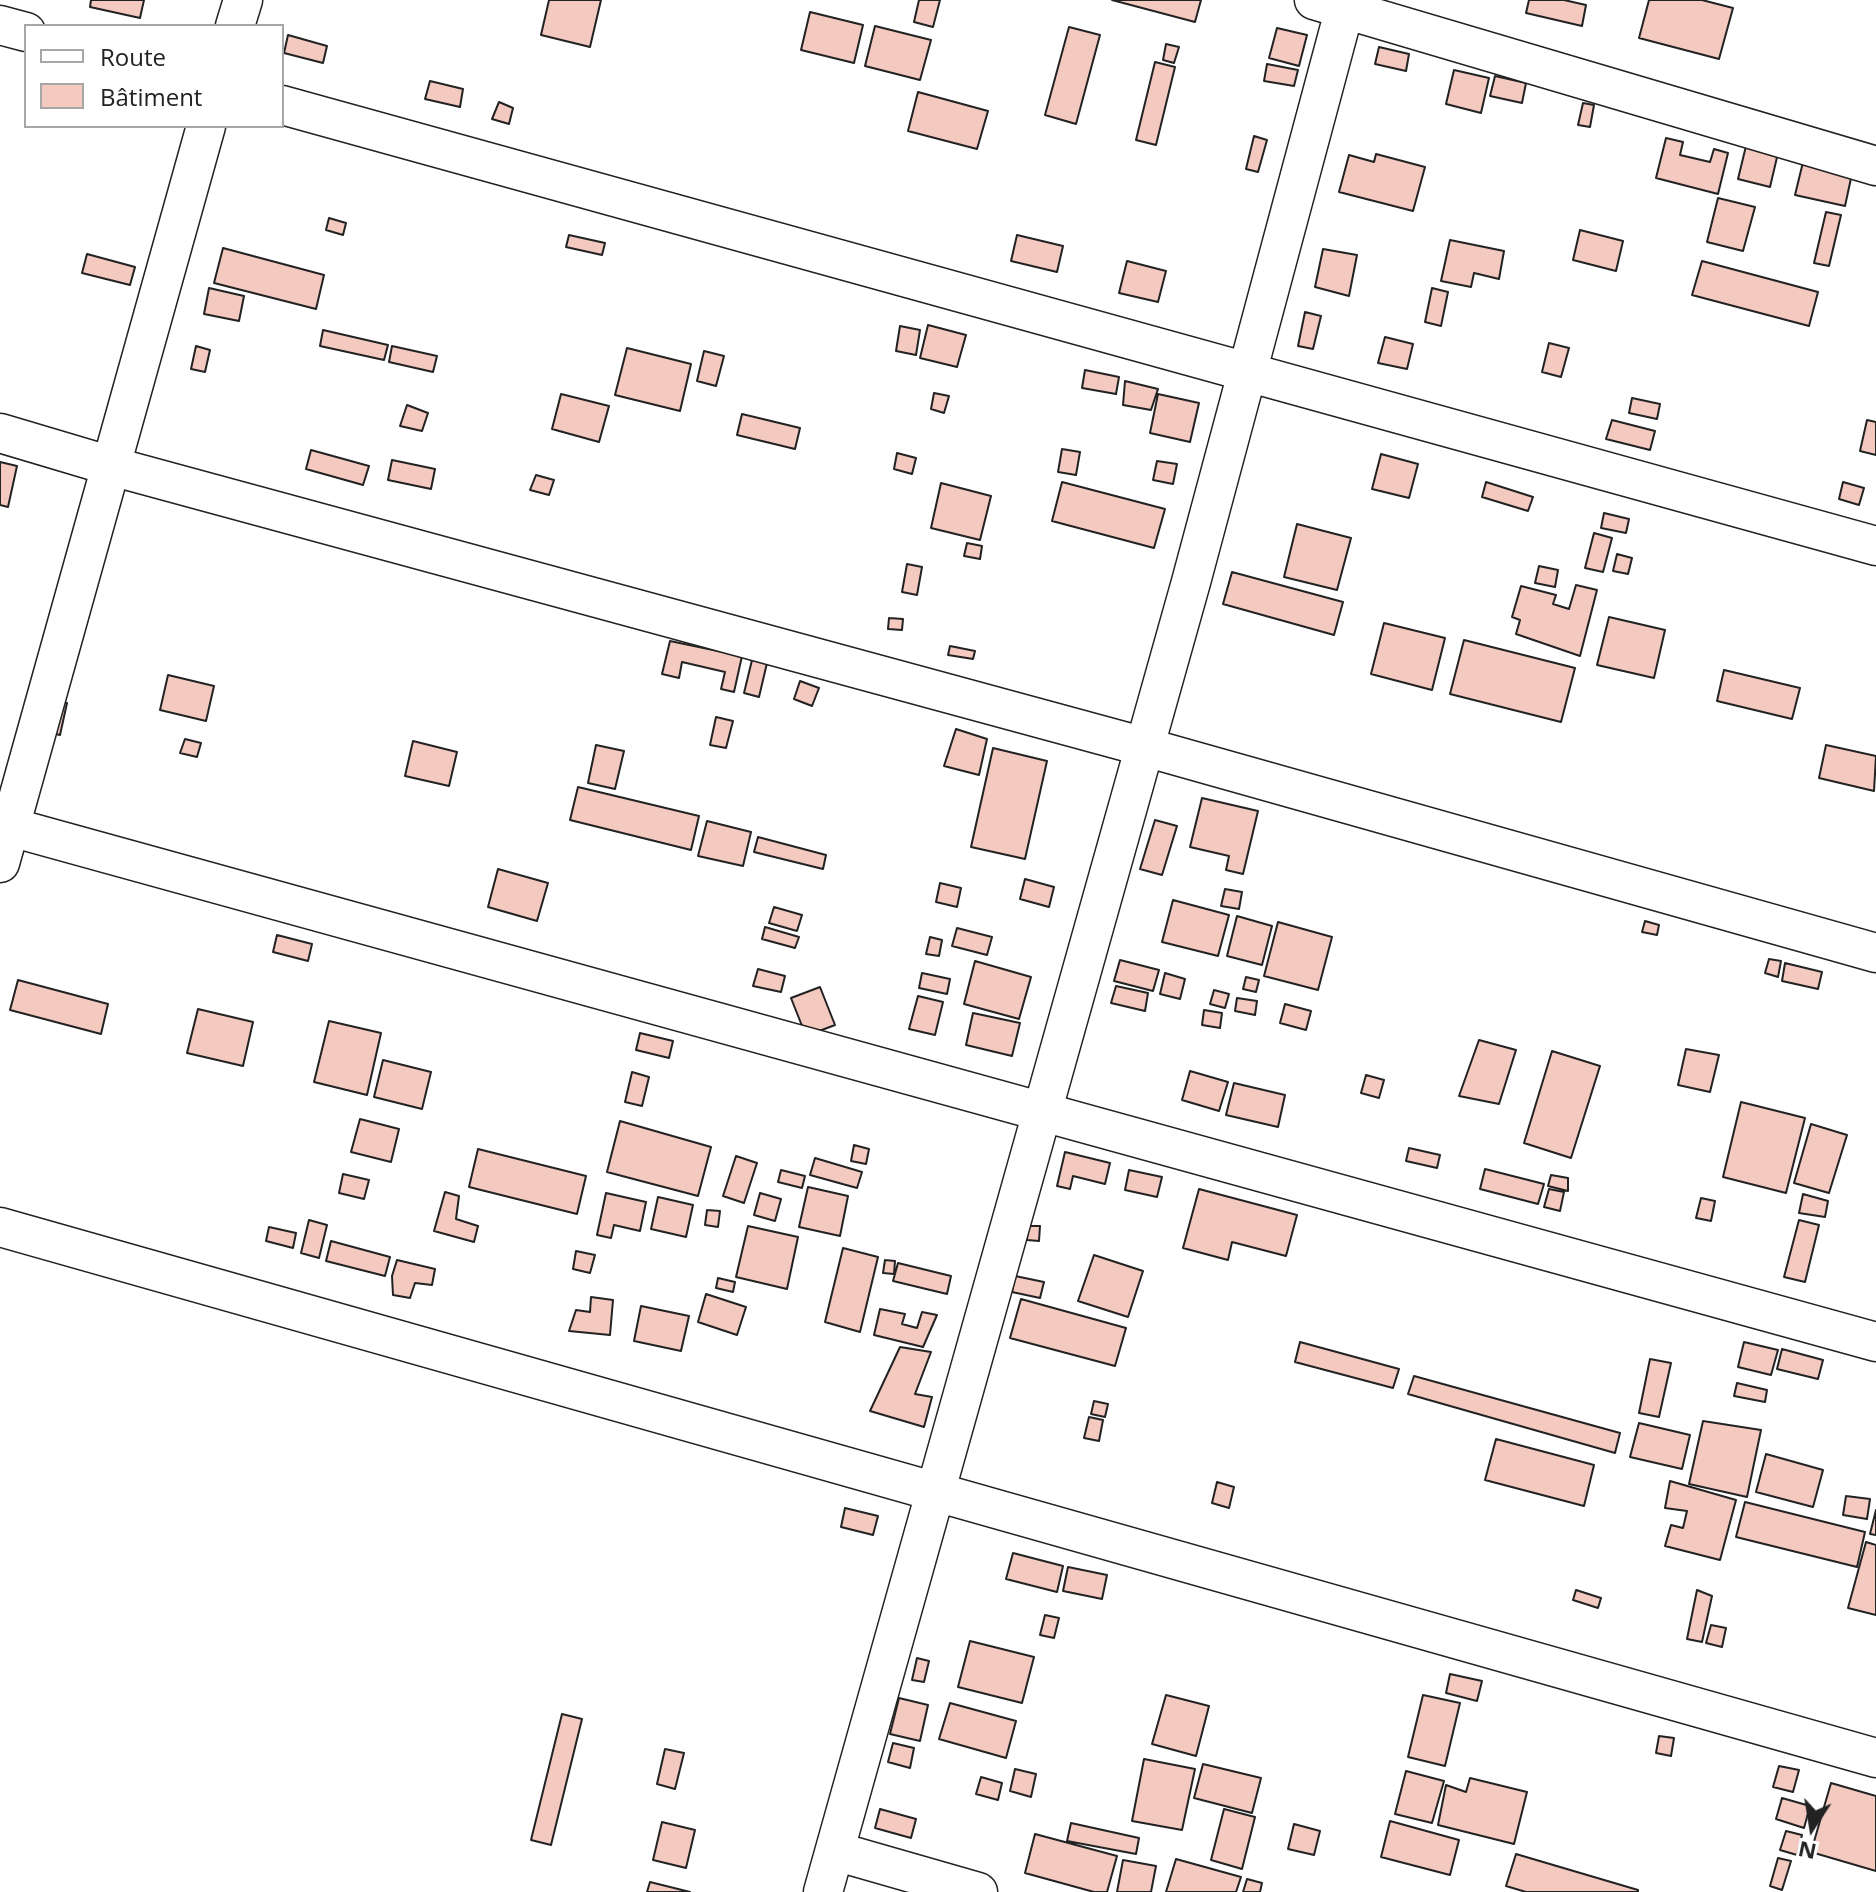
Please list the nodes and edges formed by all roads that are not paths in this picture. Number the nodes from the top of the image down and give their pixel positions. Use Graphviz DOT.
graph roads {
  1 [pos="243,0"];
  2 [pos="1336,3"];
  3 [pos="236,24"];
  4 [pos="0,25"];
  5 [pos="24,31"];
  6 [pos="284,106"];
  7 [pos="205,128"];
  8 [pos="1876,166"];
  9 [pos="1248,372"];
  10 [pos="0,433"];
  11 [pos="111,466"];
  12 [pos="1876,546"];
  13 [pos="1145,747"];
  14 [pos="5,825"];
  15 [pos="0,863"];
  16 [pos="1876,953"];
  17 [pos="1043,1112"];
  18 [pos="0,1227"];
  19 [pos="1876,1342"];
  20 [pos="937,1492"];
  21 [pos="1876,1758"];
  22 [pos="835,1851"];
  23 [pos="823,1892"];
  24 [pos="978,1892"];
  1 -- 3 [label="street"];
  2 -- 8 [label="street"];
  2 -- 9 [label="street"];
  4 -- 5 [label="street"];
  6 -- 9 [label="street"];
  7 -- 11 [label="street"];
  9 -- 12 [label="street"];
  9 -- 13 [label="street"];
  10 -- 11 [label="street"];
  11 -- 13 [label="street"];
  11 -- 14 [label="street"];
  13 -- 16 [label="street"];
  13 -- 17 [label="street"];
  14 -- 15 [label="street"];
  14 -- 17 [label="street"];
  17 -- 19 [label="street"];
  17 -- 20 [label="street"];
  18 -- 20 [label="street"];
  20 -- 21 [label="street"];
  20 -- 22 [label="street"];
  22 -- 23 [label="street"];
  22 -- 24 [label="street"];
}
